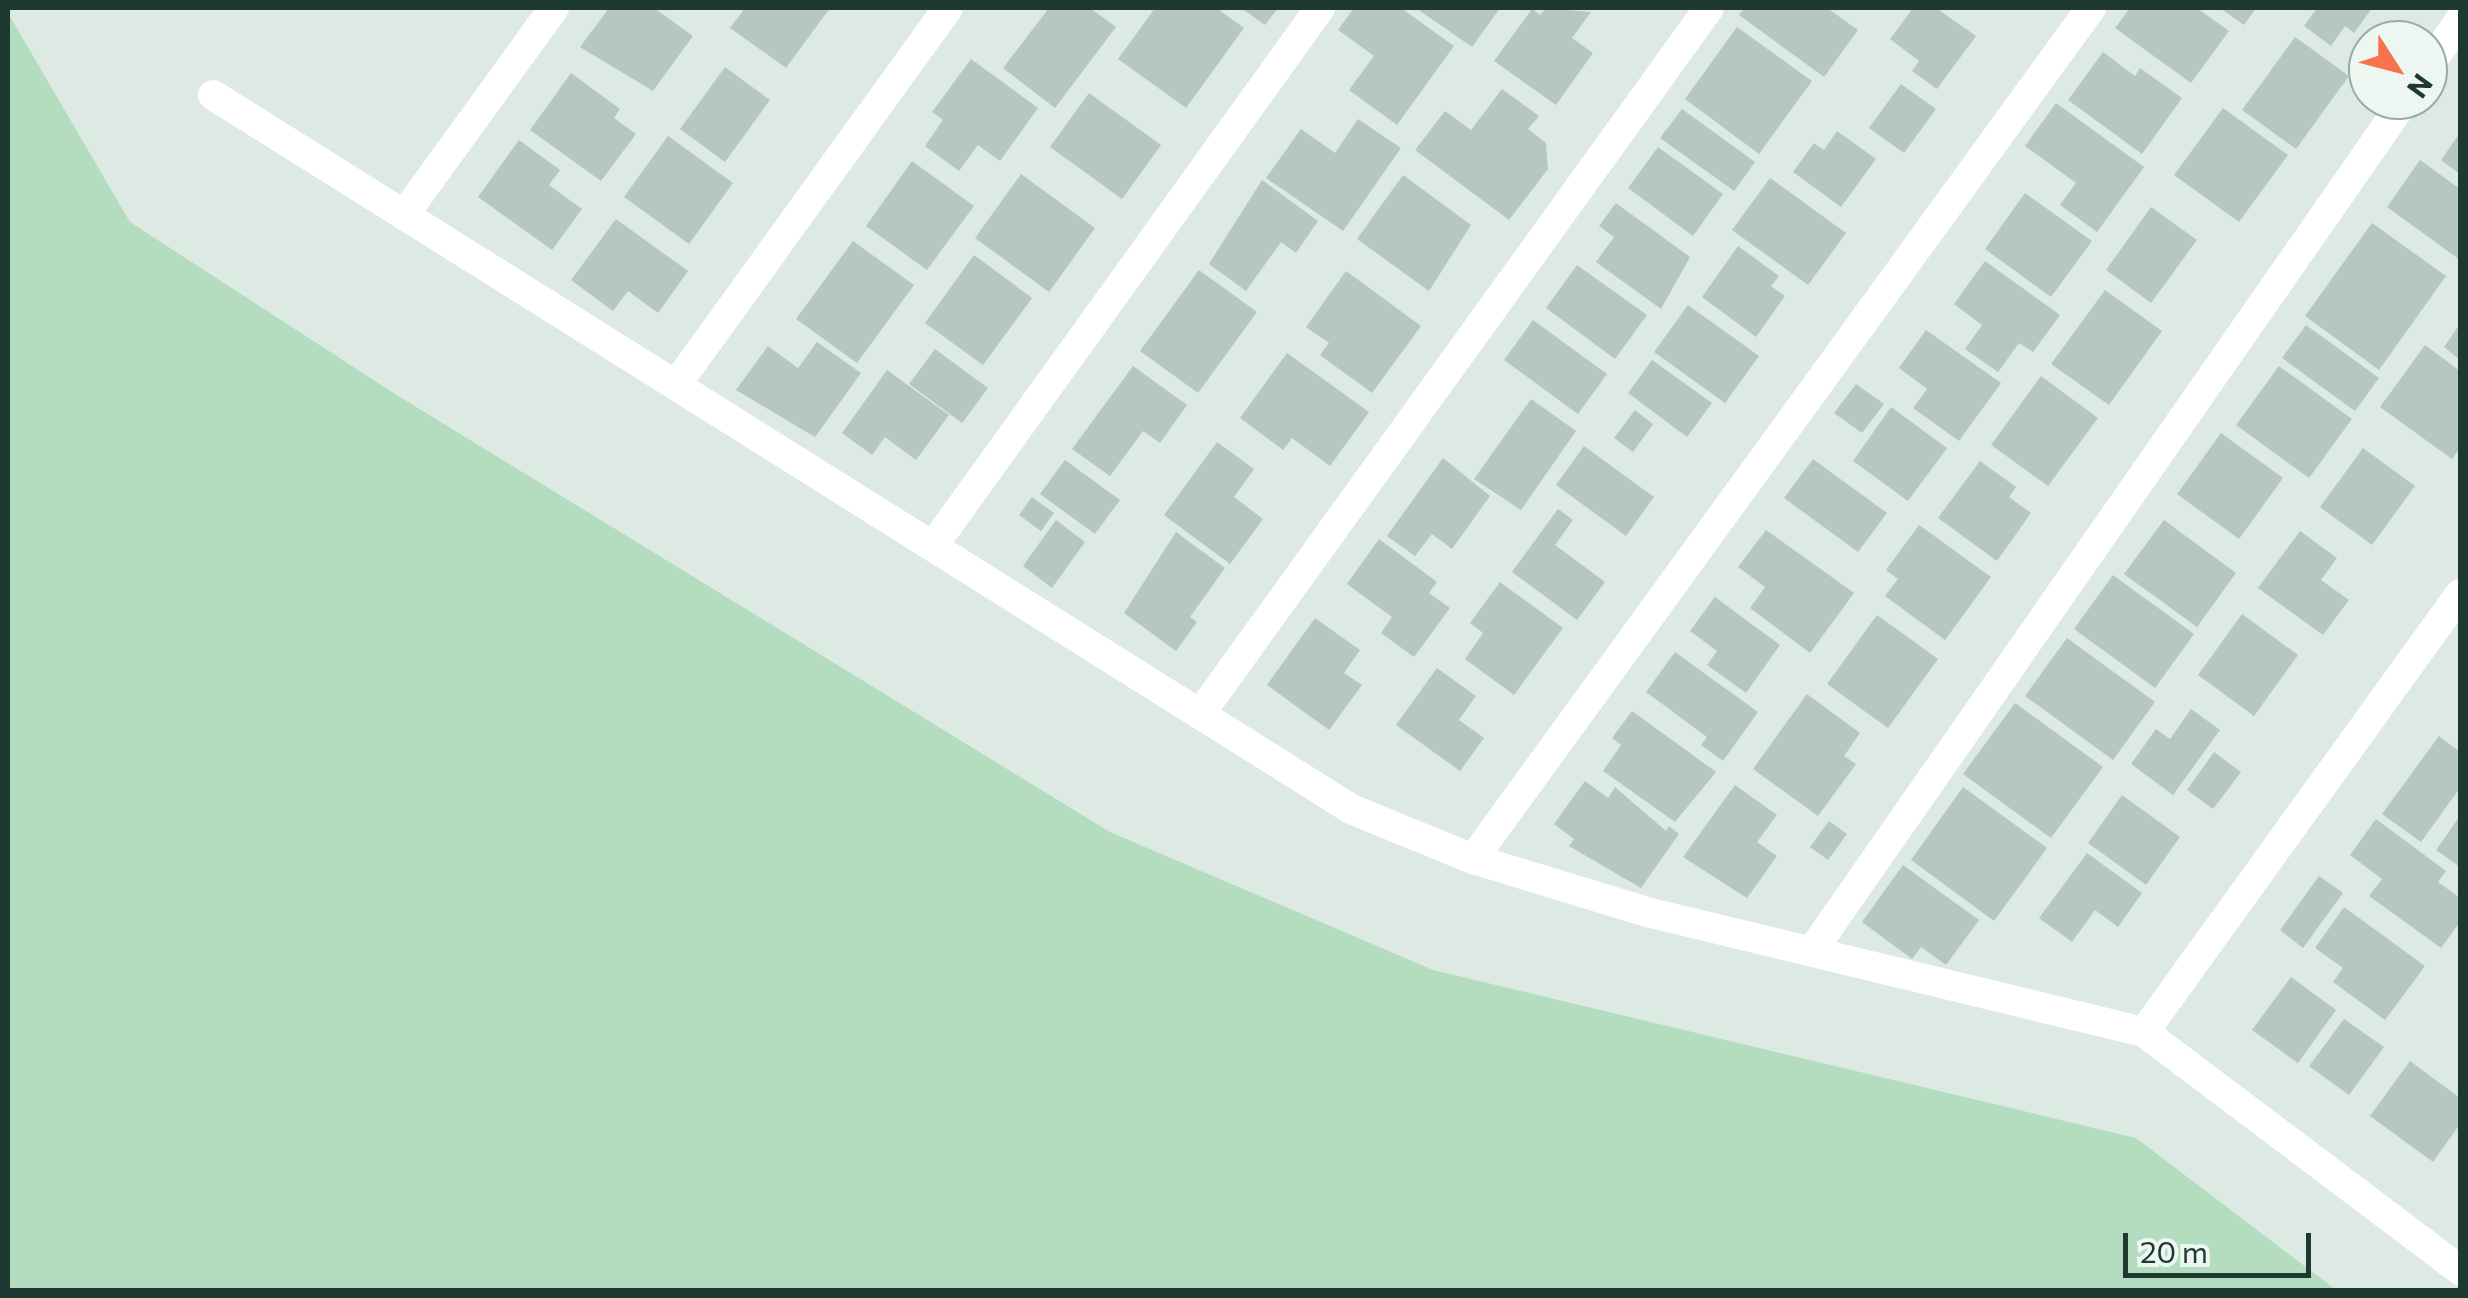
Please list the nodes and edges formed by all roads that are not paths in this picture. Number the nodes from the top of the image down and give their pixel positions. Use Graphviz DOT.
graph roads {
  1 [pos="554,8"];
  2 [pos="948,8"];
  3 [pos="1320,8"];
  4 [pos="1709,8"];
  5 [pos="2091,8"];
  6 [pos="2450,8"];
  7 [pos="2460,18"];
  8 [pos="212,95"];
  9 [pos="2391,120"];
  10 [pos="404,215"];
  11 [pos="676,385"];
  12 [pos="933,546"];
  13 [pos="2460,594"];
  14 [pos="1200,714"];
  15 [pos="1474,858"];
  16 [pos="1812,951"];
  17 [pos="2144,1032"];
  18 [pos="2459,1266"];
  1 -- 10 [label="street"];
  2 -- 11 [label="street"];
  3 -- 12 [label="street"];
  4 -- 14 [label="street"];
  5 -- 15 [label="street"];
  6 -- 7 [label="street"];
  8 -- 10 [label="street"];
  9 -- 16 [label="street"];
  10 -- 11 [label="street"];
  11 -- 12 [label="street"];
  12 -- 14 [label="street"];
  13 -- 17 [label="street"];
  14 -- 15 [label="street"];
  15 -- 16 [label="street"];
  16 -- 17 [label="street"];
  17 -- 18 [label="street"];
}
